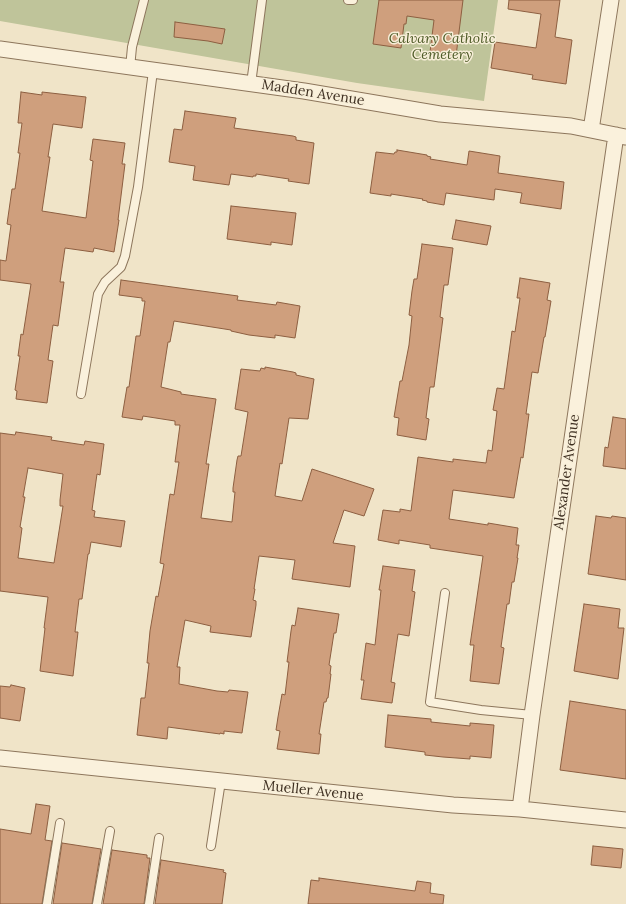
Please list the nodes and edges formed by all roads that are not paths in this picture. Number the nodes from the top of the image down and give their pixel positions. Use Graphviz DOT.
graph roads {
  1 [pos="144,0"];
  2 [pos="262,0"];
  3 [pos="348,0"];
  4 [pos="353,0"];
  5 [pos="611,0"];
  6 [pos="0,49"];
  7 [pos="130,68"];
  8 [pos="153,70"];
  9 [pos="250,84"];
  10 [pos="592,130"];
  11 [pos="621,136"];
  12 [pos="81,394"];
  13 [pos="445,593"];
  14 [pos="532,715"];
  15 [pos="0,758"];
  16 [pos="221,781"];
  17 [pos="520,809"];
  18 [pos="626,820"];
  19 [pos="60,823"];
  20 [pos="110,831"];
  21 [pos="159,838"];
  22 [pos="211,846"];
  23 [pos="47,904"];
  24 [pos="97,904"];
  25 [pos="149,904"];
  1 -- 7 [label="lane"];
  2 -- 9 [label="lane"];
  3 -- 4 [label="lane"];
  5 -- 10 [label="street"];
  6 -- 7 [label="street, Madden Avenue"];
  7 -- 8 [label="street, Madden Avenue"];
  8 -- 9 [label="street, Madden Avenue"];
  8 -- 12 [label="lane"];
  9 -- 10 [label="street, Madden Avenue"];
  10 -- 11 [label="street, Madden Avenue"];
  11 -- 14 [label="street, Alexander Avenue"];
  13 -- 14 [label="lane"];
  14 -- 17 [label="street, Alexander Avenue"];
  15 -- 16 [label="street, Mueller Avenue"];
  16 -- 17 [label="street, Mueller Avenue"];
  16 -- 22 [label="lane"];
  17 -- 18 [label="street, Mueller Avenue"];
  19 -- 23 [label="lane"];
  20 -- 24 [label="lane"];
  21 -- 25 [label="lane"];
}
